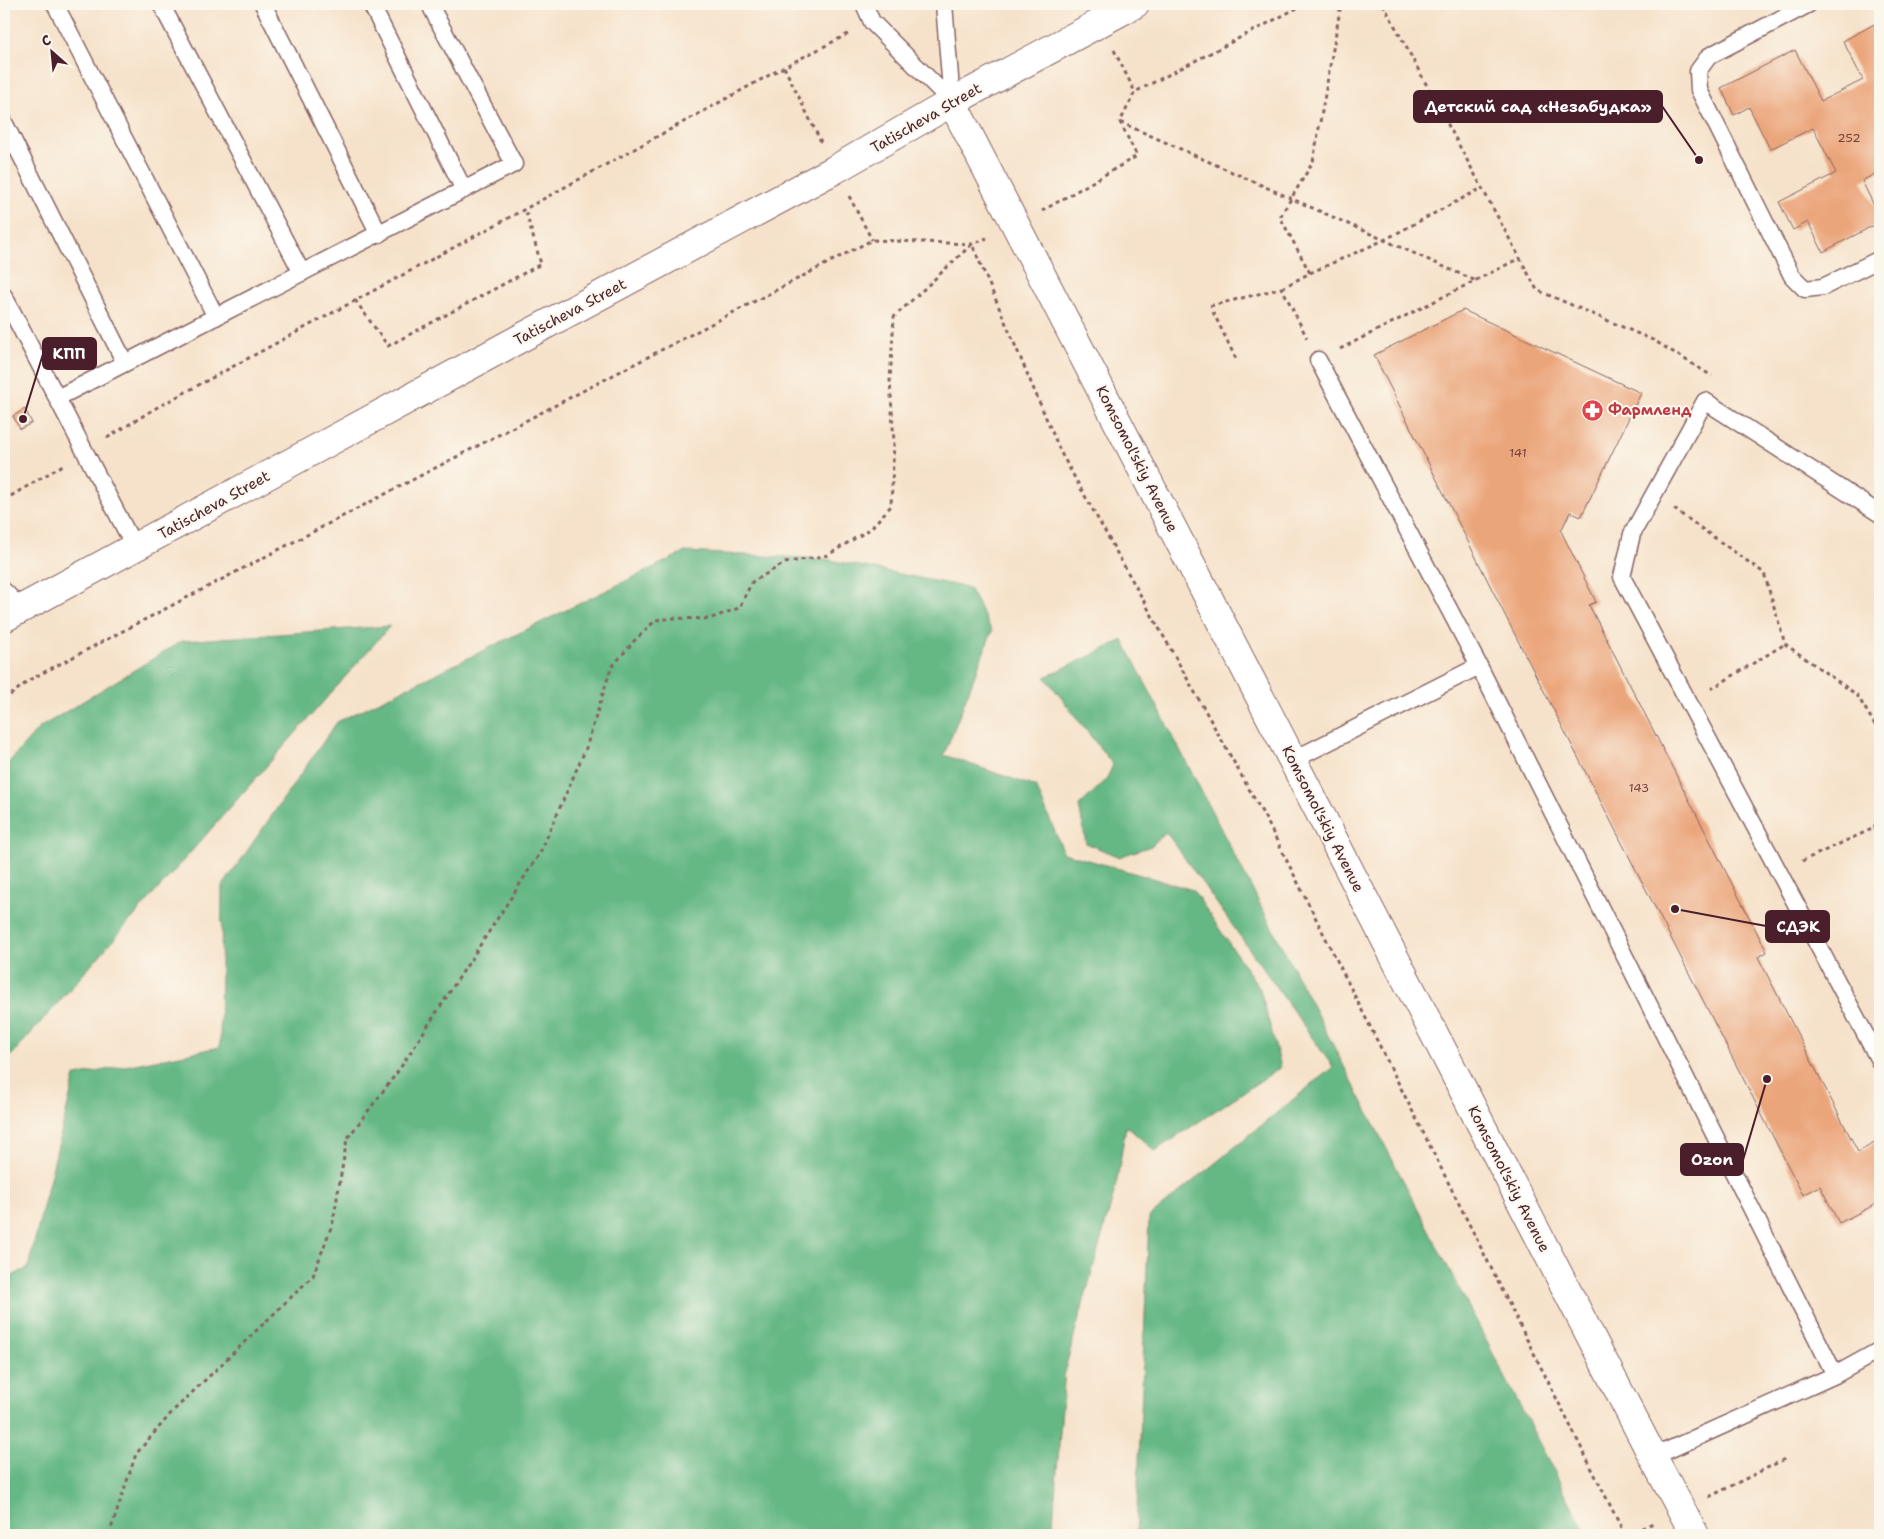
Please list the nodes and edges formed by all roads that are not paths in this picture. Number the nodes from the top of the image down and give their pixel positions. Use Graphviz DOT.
graph roads {
  1 [pos="56,4"];
  2 [pos="161,4"];
  3 [pos="263,4"];
  4 [pos="371,4"];
  5 [pos="864,4"];
  6 [pos="944,4"];
  7 [pos="1135,4"];
  8 [pos="1809,4"];
  9 [pos="432,9"];
  10 [pos="952,102"];
  11 [pos="4,122"];
  12 [pos="464,190"];
  13 [pos="379,234"];
  14 [pos="1880,259"];
  15 [pos="302,273"];
  16 [pos="4,296"];
  17 [pos="216,317"];
  18 [pos="1318,360"];
  19 [pos="125,363"];
  20 [pos="57,398"];
  21 [pos="1880,514"];
  22 [pos="135,548"];
  23 [pos="10,606"];
  24 [pos="1479,666"];
  25 [pos="1293,760"];
  26 [pos="1880,1062"];
  27 [pos="1880,1350"];
  28 [pos="1834,1375"];
  29 [pos="1653,1457"];
  30 [pos="1695,1535"];
  1 -- 17 [label="lane"];
  2 -- 15 [label="lane"];
  3 -- 13 [label="lane"];
  4 -- 12 [label="lane"];
  5 -- 10 [label="lane"];
  6 -- 10 [label="lane"];
  7 -- 10 [label="street, Tatischeva Street"];
  8 -- 14 [label="lane"];
  9 -- 12 [label="lane"];
  10 -- 22 [label="street, Tatischeva Street"];
  10 -- 25 [label="street, Komsomol'skiy Avenue"];
  11 -- 19 [label="lane"];
  12 -- 13 [label="lane"];
  13 -- 15 [label="lane"];
  15 -- 17 [label="lane"];
  16 -- 20 [label="lane"];
  17 -- 19 [label="lane"];
  18 -- 24 [label="lane"];
  19 -- 20 [label="lane"];
  20 -- 22 [label="lane"];
  21 -- 26 [label="lane"];
  22 -- 23 [label="street, Tatischeva Street"];
  24 -- 25 [label="lane"];
  24 -- 28 [label="lane"];
  25 -- 29 [label="street, Komsomol'skiy Avenue"];
  27 -- 28 [label="lane"];
  28 -- 29 [label="lane"];
  29 -- 30 [label="street, Komsomol'skiy Avenue"];
}
